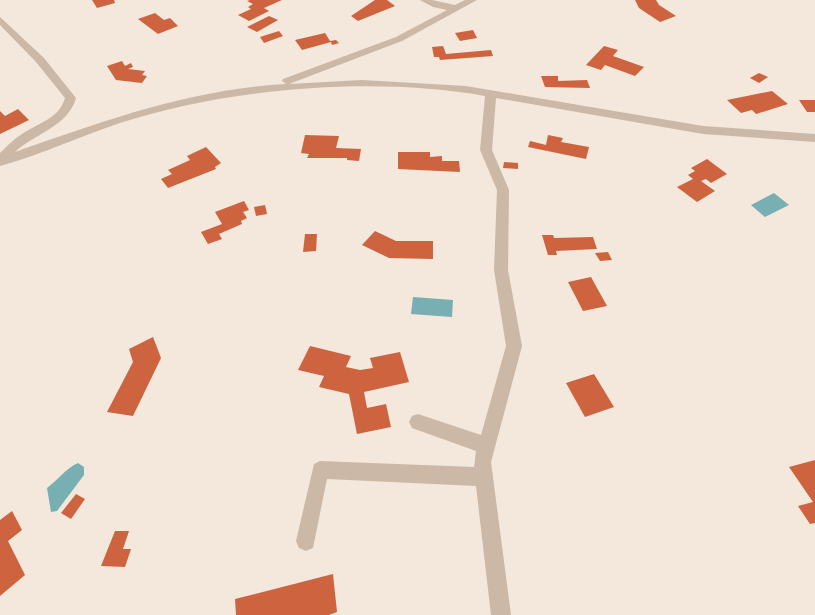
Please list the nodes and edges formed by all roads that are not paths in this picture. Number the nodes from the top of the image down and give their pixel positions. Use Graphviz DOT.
graph roads {
  1 [pos="424,0"];
  2 [pos="472,0"];
  3 [pos="455,8"];
  4 [pos="0,20"];
  5 [pos="270,88"];
  6 [pos="491,92"];
  7 [pos="815,138"];
  8 [pos="0,162"];
  9 [pos="418,422"];
  10 [pos="486,446"];
  11 [pos="484,477"];
  12 [pos="306,541"];
  13 [pos="501,615"];
  1 -- 3 [label="street"];
  2 -- 3 [label="street"];
  3 -- 5 [label="street"];
  4 -- 8 [label="street"];
  5 -- 6 [label="street"];
  5 -- 8 [label="street"];
  6 -- 7 [label="street"];
  6 -- 10 [label="street"];
  9 -- 10 [label="street"];
  10 -- 11 [label="street"];
  11 -- 12 [label="street"];
  11 -- 13 [label="street"];
}
